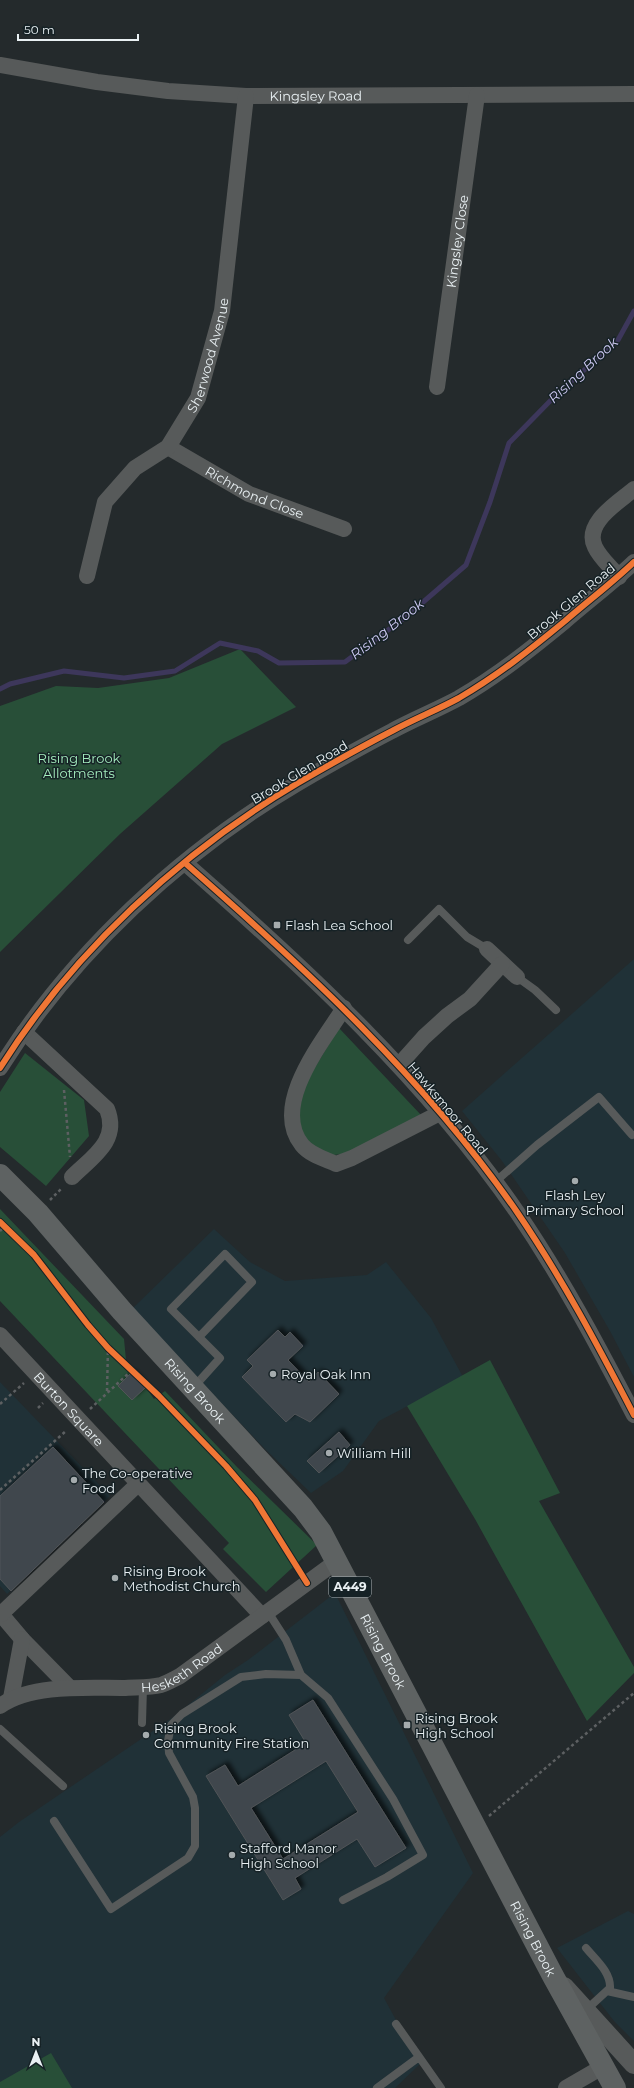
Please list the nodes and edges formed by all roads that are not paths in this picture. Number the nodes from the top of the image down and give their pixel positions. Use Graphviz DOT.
graph roads {
  1 [pos="0,65"];
  2 [pos="634,94"];
  3 [pos="477,95"];
  4 [pos="246,96"];
  5 [pos="437,387"];
  6 [pos="168,447"];
  7 [pos="634,489"];
  8 [pos="344,529"];
  9 [pos="634,562"];
  10 [pos="87,576"];
  11 [pos="619,577"];
  12 [pos="185,863"];
  13 [pos="408,940"];
  14 [pos="487,949"];
  15 [pos="502,964"];
  16 [pos="517,978"];
  17 [pos="344,1008"];
  18 [pos="556,1010"];
  19 [pos="24,1032"];
  20 [pos="399,1065"];
  21 [pos="0,1068"];
  22 [pos="440,1114"];
  23 [pos="632,1135"];
  24 [pos="0,1175"];
  25 [pos="72,1177"];
  26 [pos="495,1182"];
  27 [pos="0,1335"];
  28 [pos="199,1337"];
  29 [pos="192,1389"];
  30 [pos="634,1415"];
  31 [pos="138,1484"];
  32 [pos="337,1561"];
  33 [pos="1,1613"];
  34 [pos="265,1614"];
  35 [pos="22,1639"];
  36 [pos="301,1675"];
  37 [pos="143,1687"];
  38 [pos="70,1688"];
  39 [pos="6,1702"];
  40 [pos="142,1723"];
  41 [pos="0,1729"];
  42 [pos="63,1786"];
  43 [pos="54,1821"];
  44 [pos="344,1900"];
  45 [pos="586,1948"];
  46 [pos="553,1976"];
  47 [pos="607,1991"];
  48 [pos="634,1997"];
  49 [pos="586,2010"];
  50 [pos="396,2024"];
  51 [pos="419,2057"];
  52 [pos="634,2064"];
  53 [pos="604,2066"];
  54 [pos="377,2088"];
  55 [pos="440,2088"];
  56 [pos="566,2088"];
  57 [pos="615,2088"];
  1 -- 4 [label="street, Kingsley Road"];
  2 -- 3 [label="street, Kingsley Road"];
  3 -- 4 [label="street, Kingsley Road"];
  3 -- 5 [label="street, Kingsley Close"];
  4 -- 6 [label="street, Sherwood Avenue"];
  6 -- 8 [label="street, Richmond Close"];
  6 -- 10 [label="street, Sherwood Avenue"];
  7 -- 11 [label="street, Brook Glen Road"];
  9 -- 11 [label="street, Brook Glen Road"];
  11 -- 12 [label="street, Brook Glen Road"];
  12 -- 17 [label="street, Hawksmoor Road"];
  12 -- 19 [label="street, Brook Glen Road"];
  13 -- 14 [label="lane"];
  14 -- 15 [label="street"];
  15 -- 16 [label="street"];
  15 -- 20 [label="street"];
  16 -- 18 [label="lane"];
  17 -- 20 [label="street, Hawksmoor Road"];
  17 -- 22 [label="street"];
  19 -- 21 [label="street, Brook Glen Road"];
  19 -- 25 [label="street"];
  20 -- 22 [label="street, Hawksmoor Road"];
  22 -- 26 [label="street, Hawksmoor Road"];
  23 -- 26 [label="lane"];
  24 -- 29 [label="highway, Rising Brook / A449"];
  26 -- 30 [label="street, Hawksmoor Road"];
  27 -- 31 [label="street, Burton Square"];
  28 -- 28 [label="lane"];
  28 -- 29 [label="lane"];
  29 -- 32 [label="highway, Rising Brook / A449"];
  31 -- 33 [label="street"];
  31 -- 34 [label="street, Burton Square"];
  32 -- 34 [label="street, Hesketh Road"];
  32 -- 46 [label="highway, Rising Brook / A449"];
  33 -- 35 [label="street"];
  34 -- 36 [label="lane"];
  34 -- 37 [label="street, Hesketh Road"];
  35 -- 38 [label="street"];
  35 -- 39 [label="street"];
  36 -- 43 [label="lane"];
  36 -- 44 [label="lane"];
  37 -- 38 [label="street, Hesketh Road"];
  37 -- 40 [label="lane"];
  38 -- 39 [label="street, Hesketh Road"];
  41 -- 42 [label="lane"];
  45 -- 47 [label="lane"];
  46 -- 49 [label="street"];
  46 -- 53 [label="highway, Rising Brook / A449"];
  47 -- 48 [label="lane"];
  47 -- 49 [label="lane"];
  49 -- 52 [label="street"];
  50 -- 51 [label="lane"];
  51 -- 54 [label="lane"];
  51 -- 55 [label="lane"];
  53 -- 56 [label="street"];
  53 -- 57 [label="highway, Rising Brook / A449"];
}
